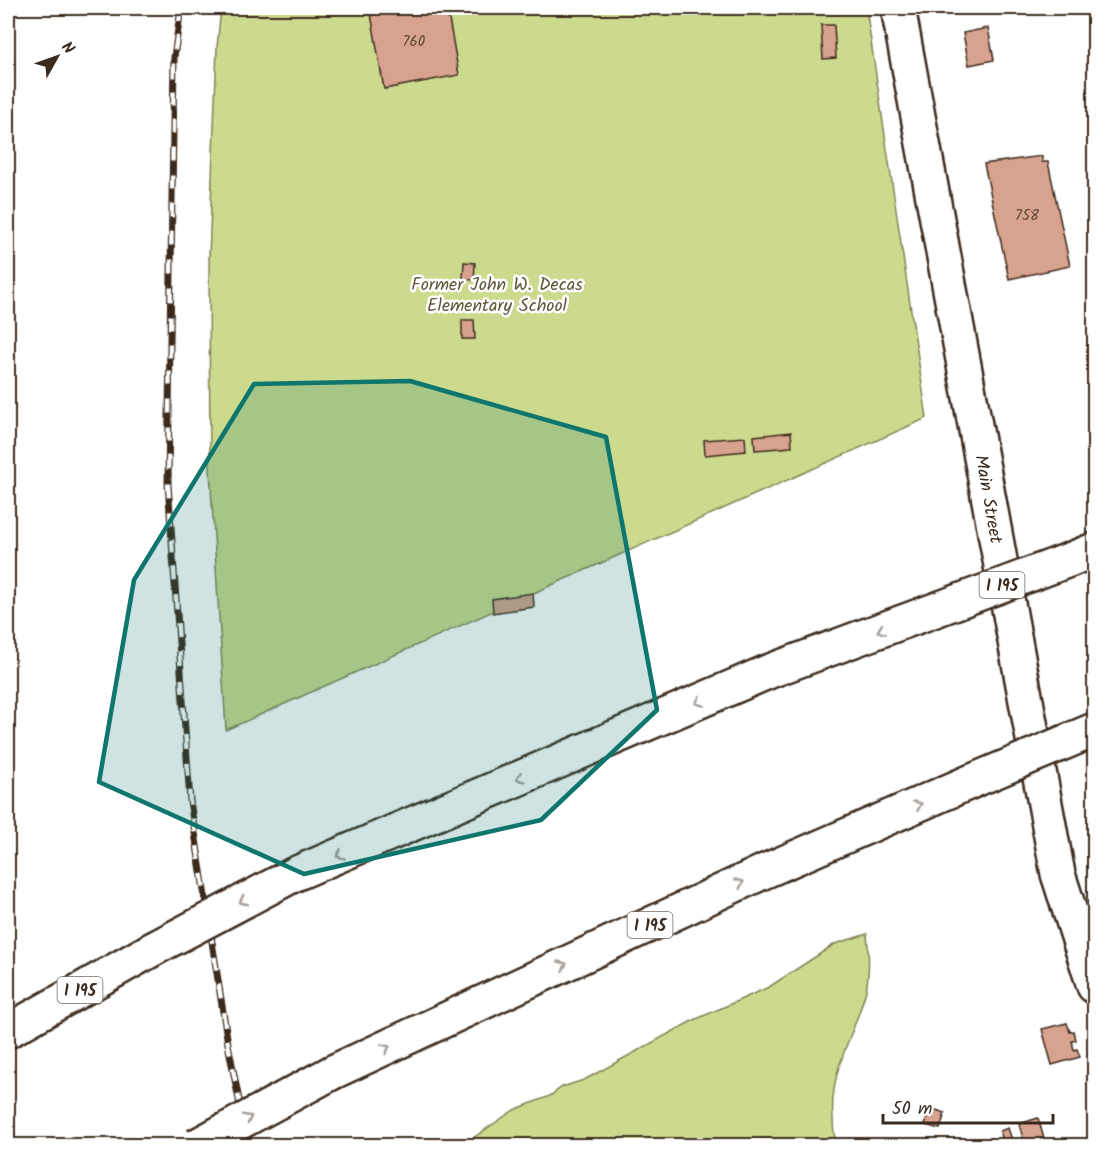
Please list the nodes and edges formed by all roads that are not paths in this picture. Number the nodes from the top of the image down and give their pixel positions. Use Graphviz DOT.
graph roads {
  1 [pos="898,8"];
  2 [pos="1082,555"];
  3 [pos="1095,730"];
  4 [pos="1095,986"];
  5 [pos="8,1031"];
  6 [pos="196,1146"];
  1 -- 4 [label="main road, Main Street"];
  2 -- 5 [label="main road, I 195, one-way, bridge"];
  6 -- 3 [label="main road, I 195, one-way, bridge"];
}
